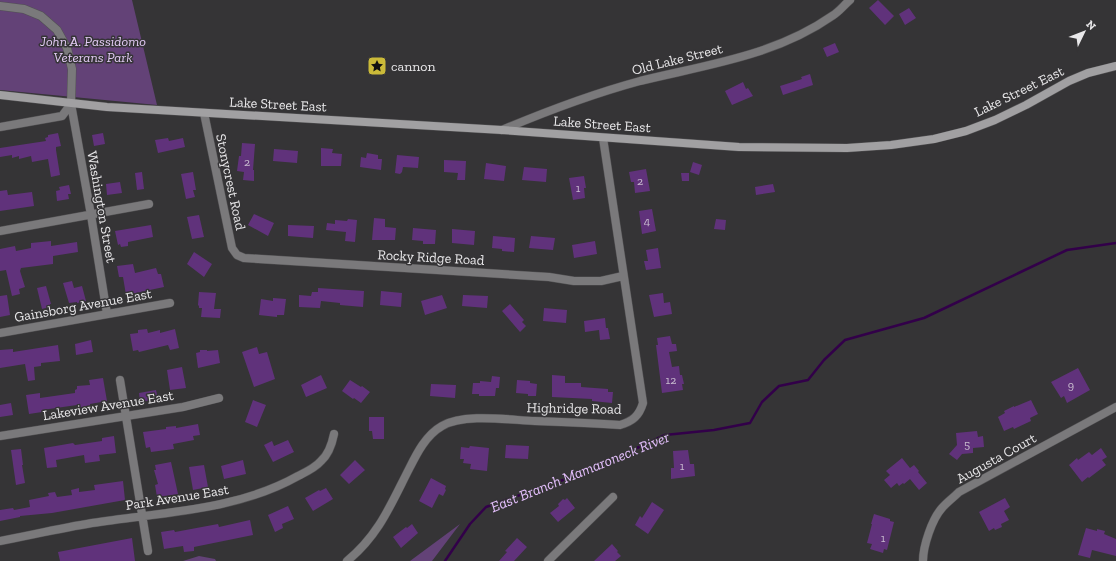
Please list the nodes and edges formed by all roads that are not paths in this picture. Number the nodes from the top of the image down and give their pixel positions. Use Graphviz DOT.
graph roads {
  1 [pos="850,0"];
  2 [pos="0,6"];
  3 [pos="1116,66"];
  4 [pos="0,95"];
  5 [pos="71,104"];
  6 [pos="204,113"];
  7 [pos="0,127"];
  8 [pos="502,130"];
  9 [pos="603,138"];
  10 [pos="149,204"];
  11 [pos="92,215"];
  12 [pos="0,231"];
  13 [pos="237,255"];
  14 [pos="623,276"];
  15 [pos="170,303"];
  16 [pos="107,314"];
  17 [pos="0,333"];
  18 [pos="120,380"];
  19 [pos="219,398"];
  20 [pos="1116,407"];
  21 [pos="126,415"];
  22 [pos="334,434"];
  23 [pos="0,436"];
  24 [pos="613,497"];
  25 [pos="142,516"];
  26 [pos="0,540"];
  27 [pos="148,551"];
  28 [pos="347,561"];
  29 [pos="548,561"];
  30 [pos="923,561"];
  1 -- 8 [label="street, Old Lake Street"];
  2 -- 5 [label="street, Washington Street"];
  3 -- 9 [label="main road, Lake Street East"];
  4 -- 5 [label="main road, Lake Street East"];
  5 -- 6 [label="main road, Lake Street East"];
  5 -- 7 [label="street"];
  5 -- 11 [label="street, Washington Street"];
  6 -- 8 [label="main road, Lake Street East"];
  6 -- 13 [label="street, Stonycrest Road"];
  8 -- 9 [label="main road, Lake Street East"];
  9 -- 14 [label="street, Highridge Road"];
  10 -- 11 [label="street"];
  11 -- 12 [label="street"];
  11 -- 16 [label="street, Washington Street"];
  13 -- 14 [label="street, Rocky Ridge Road"];
  14 -- 28 [label="street, Highridge Road"];
  15 -- 16 [label="street, Gainsborg Avenue East"];
  16 -- 17 [label="street, Gainsborg Avenue East"];
  18 -- 21 [label="street"];
  19 -- 21 [label="street, Lakeview Avenue East"];
  20 -- 30 [label="street, Augusta Court"];
  21 -- 23 [label="street, Lakeview Avenue East"];
  21 -- 25 [label="street"];
  22 -- 25 [label="street, Park Avenue East"];
  24 -- 29 [label="street"];
  25 -- 26 [label="street, Park Avenue East"];
  25 -- 27 [label="street"];
}
